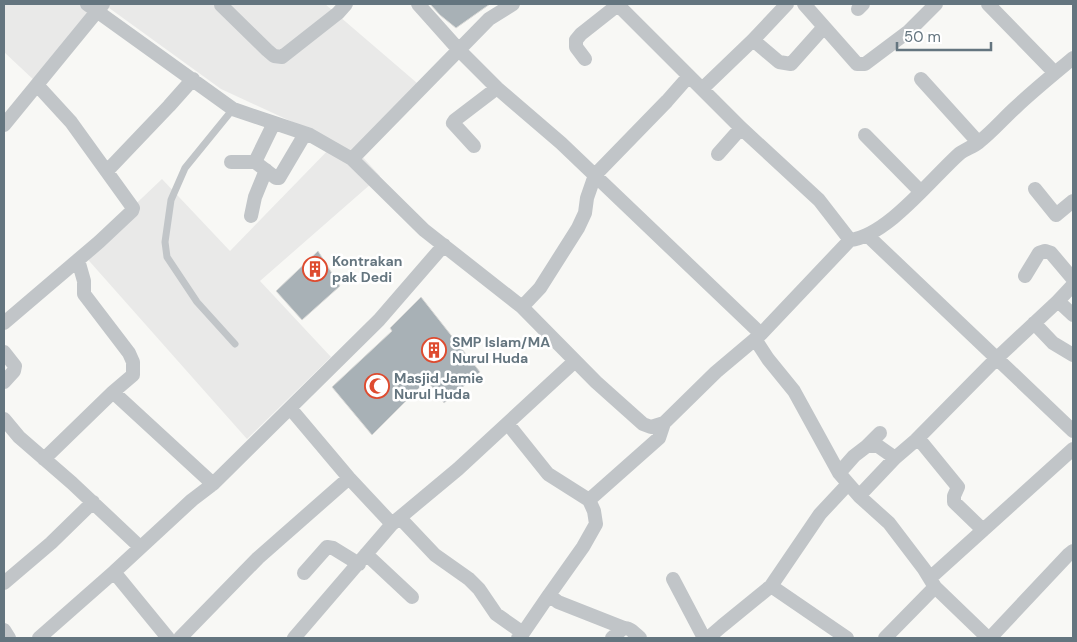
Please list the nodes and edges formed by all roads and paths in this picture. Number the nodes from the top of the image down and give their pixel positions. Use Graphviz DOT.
graph roads {
  1 [pos="346,4"];
  2 [pos="418,4"];
  3 [pos="513,4"];
  4 [pos="618,4"];
  5 [pos="787,4"];
  6 [pos="804,4"];
  7 [pos="936,4"];
  8 [pos="988,4"];
  9 [pos="221,5"];
  10 [pos="96,6"];
  11 [pos="824,26"];
  12 [pos="753,40"];
  13 [pos="459,50"];
  14 [pos="1073,58"];
  15 [pos="586,60"];
  16 [pos="1055,73"];
  17 [pos="689,76"];
  18 [pos="193,79"];
  19 [pos="921,79"];
  20 [pos="38,86"];
  21 [pos="497,88"];
  22 [pos="702,88"];
  23 [pos="233,109"];
  24 [pos="274,123"];
  25 [pos="4,125"];
  26 [pos="742,128"];
  27 [pos="305,134"];
  28 [pos="865,135"];
  29 [pos="978,142"];
  30 [pos="474,146"];
  31 [pos="718,154"];
  32 [pos="352,159"];
  33 [pos="231,162"];
  34 [pos="261,166"];
  35 [pos="107,170"];
  36 [pos="595,176"];
  37 [pos="1035,189"];
  38 [pos="921,192"];
  39 [pos="1073,201"];
  40 [pos="251,216"];
  41 [pos="868,236"];
  42 [pos="850,240"];
  43 [pos="444,245"];
  44 [pos="78,260"];
  45 [pos="1026,276"];
  46 [pos="1073,279"];
  47 [pos="1073,285"];
  48 [pos="1058,301"];
  49 [pos="522,307"];
  50 [pos="1073,315"];
  51 [pos="4,323"];
  52 [pos="1034,323"];
  53 [pos="758,336"];
  54 [pos="235,344"];
  55 [pos="4,352"];
  56 [pos="1073,356"];
  57 [pos="997,358"];
  58 [pos="574,361"];
  59 [pos="4,382"];
  60 [pos="114,392"];
  61 [pos="290,408"];
  62 [pos="4,419"];
  63 [pos="664,423"];
  64 [pos="508,424"];
  65 [pos="1072,428"];
  66 [pos="880,433"];
  67 [pos="918,438"];
  68 [pos="866,446"];
  69 [pos="1073,449"];
  70 [pos="44,458"];
  71 [pos="895,458"];
  72 [pos="349,478"];
  73 [pos="844,479"];
  74 [pos="213,484"];
  75 [pos="858,496"];
  76 [pos="589,500"];
  77 [pos="93,502"];
  78 [pos="396,521"];
  79 [pos="983,530"];
  80 [pos="140,547"];
  81 [pos="1073,551"];
  82 [pos="362,559"];
  83 [pos="114,572"];
  84 [pos="304,573"];
  85 [pos="673,579"];
  86 [pos="4,583"];
  87 [pos="933,583"];
  88 [pos="771,586"];
  89 [pos="549,595"];
  90 [pos="412,597"];
  91 [pos="624,628"];
  92 [pos="4,630"];
  93 [pos="520,636"];
  94 [pos="9,638"];
  95 [pos="40,638"];
  96 [pos="168,638"];
  97 [pos="180,638"];
  98 [pos="294,638"];
  99 [pos="612,638"];
  100 [pos="640,638"];
  101 [pos="704,638"];
  102 [pos="708,638"];
  103 [pos="846,638"];
  104 [pos="885,638"];
  105 [pos="989,638"];
  1 -- 9 [label="street"];
  2 -- 13 [label="street"];
  3 -- 13 [label="street"];
  4 -- 15 [label="street"];
  4 -- 17 [label="street"];
  5 -- 12 [label="street"];
  6 -- 11 [label="street"];
  7 -- 11 [label="street"];
  8 -- 16 [label="street"];
  10 -- 18 [label="street"];
  10 -- 20 [label="street"];
  11 -- 12 [label="street"];
  12 -- 22 [label="street"];
  13 -- 21 [label="street"];
  13 -- 32 [label="street"];
  14 -- 16 [label="street"];
  16 -- 29 [label="street"];
  17 -- 22 [label="street"];
  17 -- 36 [label="street"];
  18 -- 23 [label="street"];
  18 -- 35 [label="street"];
  19 -- 29 [label="street"];
  20 -- 25 [label="street"];
  20 -- 35 [label="street"];
  21 -- 30 [label="street"];
  21 -- 36 [label="street"];
  22 -- 26 [label="street"];
  23 -- 24 [label="street"];
  23 -- 54 [label="lane"];
  24 -- 27 [label="street"];
  24 -- 34 [label="street"];
  26 -- 31 [label="street"];
  26 -- 42 [label="street"];
  27 -- 32 [label="street"];
  27 -- 34 [label="street"];
  28 -- 38 [label="street"];
  29 -- 38 [label="street"];
  32 -- 43 [label="street"];
  33 -- 34 [label="street"];
  34 -- 40 [label="street"];
  35 -- 44 [label="street"];
  36 -- 49 [label="street"];
  36 -- 53 [label="street"];
  37 -- 39 [label="street"];
  38 -- 41 [label="street"];
  41 -- 42 [label="street"];
  41 -- 57 [label="street"];
  42 -- 53 [label="street"];
  43 -- 49 [label="street"];
  43 -- 61 [label="street"];
  44 -- 51 [label="street"];
  44 -- 60 [label="street"];
  45 -- 46 [label="street"];
  47 -- 48 [label="street"];
  48 -- 50 [label="street"];
  48 -- 52 [label="street"];
  49 -- 58 [label="street"];
  52 -- 56 [label="street"];
  52 -- 57 [label="street"];
  53 -- 63 [label="street"];
  53 -- 73 [label="street"];
  55 -- 59 [label="street"];
  57 -- 65 [label="street"];
  57 -- 67 [label="street"];
  58 -- 63 [label="street"];
  58 -- 64 [label="street"];
  60 -- 70 [label="street"];
  60 -- 74 [label="street"];
  61 -- 72 [label="street"];
  61 -- 74 [label="street"];
  62 -- 70 [label="street"];
  63 -- 76 [label="street"];
  64 -- 76 [label="street"];
  64 -- 78 [label="street"];
  66 -- 68 [label="street"];
  67 -- 71 [label="street"];
  67 -- 79 [label="street"];
  68 -- 71 [label="street"];
  68 -- 73 [label="street"];
  69 -- 79 [label="street"];
  70 -- 77 [label="street"];
  71 -- 75 [label="street"];
  72 -- 78 [label="street"];
  72 -- 97 [label="street"];
  73 -- 75 [label="street"];
  73 -- 88 [label="street"];
  74 -- 80 [label="street"];
  75 -- 87 [label="street"];
  76 -- 89 [label="street"];
  77 -- 80 [label="street"];
  77 -- 86 [label="street"];
  78 -- 82 [label="street"];
  78 -- 93 [label="street"];
  79 -- 87 [label="street"];
  80 -- 83 [label="street"];
  81 -- 105 [label="street"];
  82 -- 84 [label="street"];
  82 -- 90 [label="street"];
  82 -- 98 [label="street"];
  83 -- 95 [label="street"];
  83 -- 96 [label="street"];
  85 -- 101 [label="street"];
  87 -- 104 [label="street"];
  87 -- 105 [label="street"];
  88 -- 102 [label="street"];
  88 -- 103 [label="street"];
  89 -- 91 [label="street"];
  89 -- 93 [label="street"];
  91 -- 99 [label="street"];
  91 -- 100 [label="street"];
  92 -- 94 [label="street"];
}
